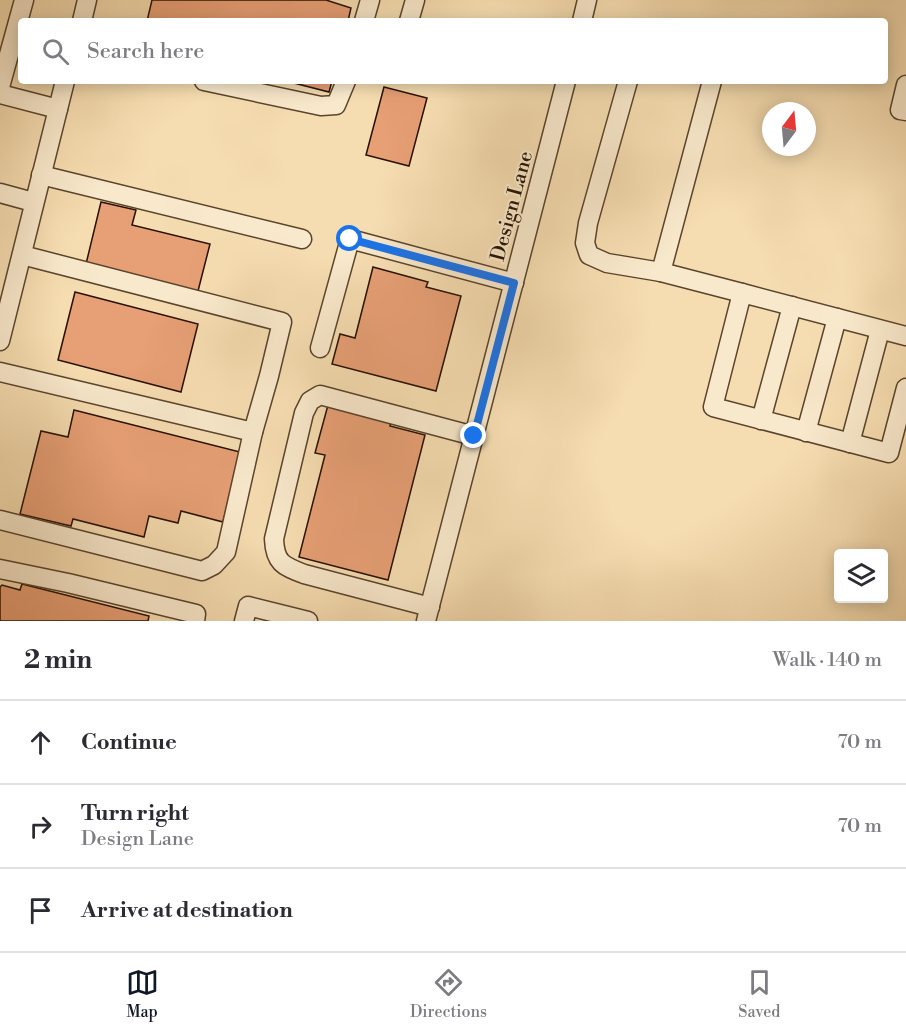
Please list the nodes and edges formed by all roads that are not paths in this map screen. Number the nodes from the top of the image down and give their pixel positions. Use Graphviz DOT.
graph roads {
  1 [pos="24,0"];
  2 [pos="87,0"];
  3 [pos="370,0"];
  4 [pos="415,0"];
  5 [pos="587,0"];
  6 [pos="19,18"];
  7 [pos="83,18"];
  8 [pos="365,18"];
  9 [pos="410,18"];
  10 [pos="584,18"];
  11 [pos="18,22"];
  12 [pos="64,84"];
  13 [pos="218,84"];
  14 [pos="345,84"];
  15 [pos="565,84"];
  16 [pos="627,84"];
  17 [pos="711,84"];
  18 [pos="906,85"];
  19 [pos="0,87"];
  20 [pos="0,94"];
  21 [pos="58,109"];
  22 [pos="906,111"];
  23 [pos="40,175"];
  24 [pos="0,193"];
  25 [pos="33,202"];
  26 [pos="302,239"];
  27 [pos="22,255"];
  28 [pos="661,272"];
  29 [pos="514,283"];
  30 [pos="742,293"];
  31 [pos="792,306"];
  32 [pos="837,318"];
  33 [pos="880,330"];
  34 [pos="1,333"];
  35 [pos="906,336"];
  36 [pos="320,348"];
  37 [pos="0,372"];
  38 [pos="906,388"];
  39 [pos="761,420"];
  40 [pos="253,432"];
  41 [pos="806,432"];
  42 [pos="474,436"];
  43 [pos="850,443"];
  44 [pos="0,520"];
  45 [pos="0,569"];
  46 [pos="246,614"];
  47 [pos="428,614"];
  48 [pos="195,621"];
  49 [pos="308,621"];
  1 -- 6 [label="street"];
  2 -- 7 [label="street"];
  3 -- 8 [label="street"];
  4 -- 9 [label="street"];
  5 -- 10 [label="street"];
  11 -- 19 [label="street"];
  12 -- 21 [label="street"];
  13 -- 14 [label="street"];
  15 -- 29 [label="street, Design Lane"];
  16 -- 28 [label="street"];
  17 -- 28 [label="street"];
  18 -- 22 [label="street"];
  20 -- 21 [label="street"];
  21 -- 23 [label="street"];
  23 -- 25 [label="street"];
  23 -- 26 [label="street"];
  24 -- 25 [label="street"];
  25 -- 27 [label="street"];
  27 -- 34 [label="street"];
  27 -- 40 [label="street"];
  28 -- 30 [label="street"];
  29 -- 36 [label="street"];
  29 -- 42 [label="street, Design Lane"];
  30 -- 31 [label="street"];
  30 -- 39 [label="street"];
  31 -- 32 [label="street"];
  31 -- 39 [label="street"];
  32 -- 33 [label="street"];
  32 -- 41 [label="street"];
  33 -- 35 [label="street"];
  33 -- 43 [label="street"];
  37 -- 40 [label="street"];
  38 -- 43 [label="street"];
  39 -- 41 [label="street"];
  40 -- 44 [label="street"];
  41 -- 43 [label="street"];
  42 -- 47 [label="street, Design Lane"];
  42 -- 47 [label="street"];
  45 -- 48 [label="street"];
  46 -- 49 [label="street"];
}
